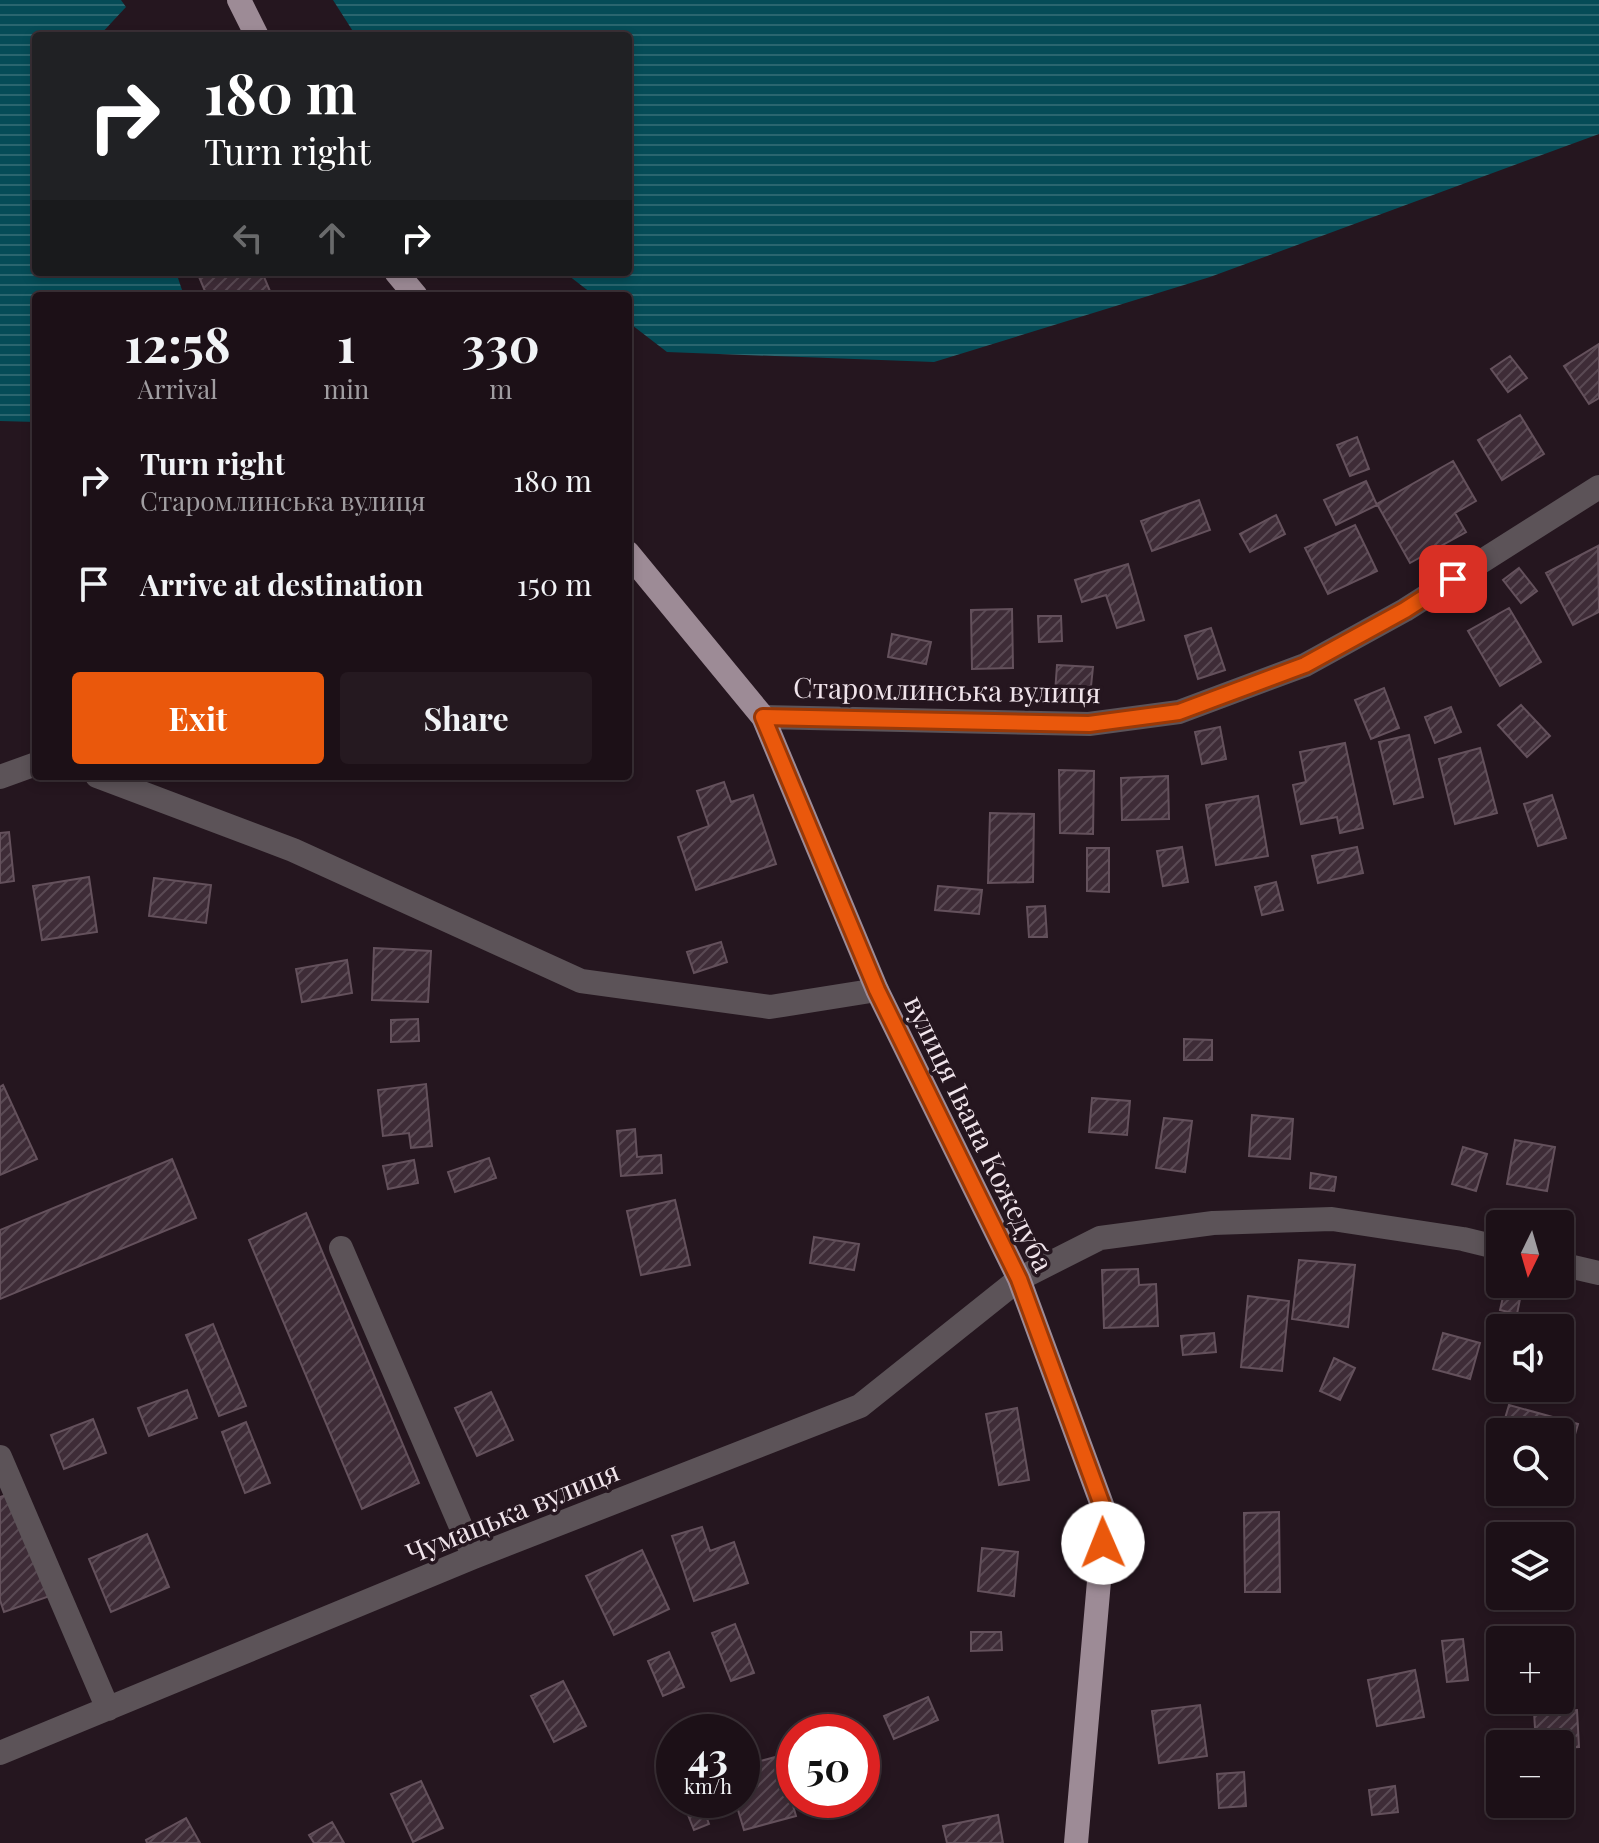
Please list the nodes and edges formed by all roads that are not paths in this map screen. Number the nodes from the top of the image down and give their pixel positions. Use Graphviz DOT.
graph roads {
  1 [pos="239,0"];
  2 [pos="255,32"];
  3 [pos="399,276"];
  4 [pos="413,292"];
  5 [pos="1599,487"];
  6 [pos="632,558"];
  7 [pos="763,717"];
  8 [pos="32,765"];
  9 [pos="0,777"];
  10 [pos="108,780"];
  11 [pos="877,990"];
  12 [pos="1486,1245"];
  13 [pos="341,1248"];
  14 [pos="1574,1267"];
  15 [pos="1599,1273"];
  16 [pos="1019,1279"];
  17 [pos="0,1457"];
  18 [pos="474,1557"];
  19 [pos="108,1709"];
  20 [pos="0,1753"];
  21 [pos="1076,1843"];
  1 -- 2 [label="main road"];
  3 -- 4 [label="main road"];
  5 -- 7 [label="street, Старомлинська вулиця"];
  6 -- 7 [label="main road, вулиця Івана Кожедуба"];
  7 -- 11 [label="main road, вулиця Івана Кожедуба"];
  8 -- 9 [label="street"];
  10 -- 11 [label="street"];
  11 -- 16 [label="main road, вулиця Івана Кожедуба"];
  12 -- 16 [label="street, Чумацька вулиця"];
  13 -- 18 [label="street"];
  14 -- 15 [label="street"];
  16 -- 18 [label="street, Чумацька вулиця"];
  16 -- 21 [label="main road, вулиця Івана Кожедуба"];
  17 -- 19 [label="street"];
  18 -- 19 [label="street, Чумацька вулиця"];
  19 -- 20 [label="street, Чумацька вулиця"];
}
